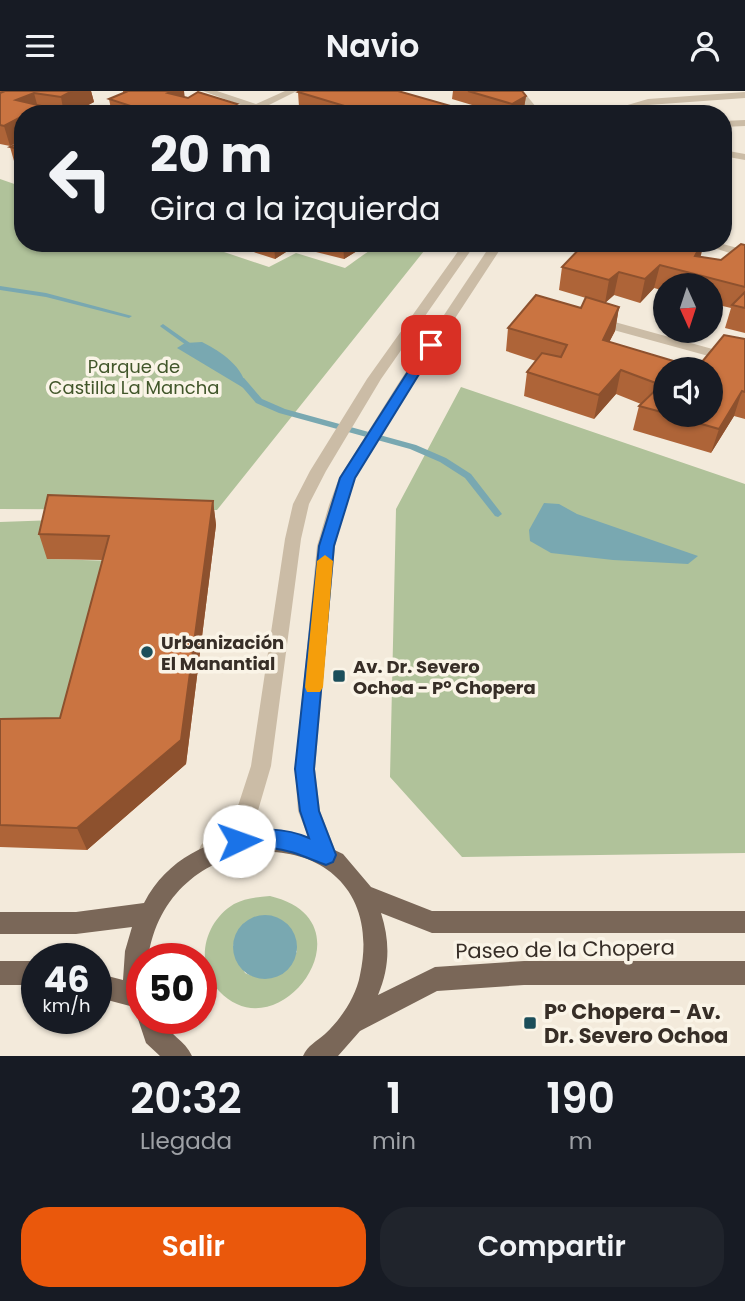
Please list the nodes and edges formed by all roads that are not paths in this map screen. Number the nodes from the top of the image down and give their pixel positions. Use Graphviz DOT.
graph roads {
  1 [pos="208,91"];
  2 [pos="292,91"];
  3 [pos="518,91"];
  4 [pos="679,94"];
  5 [pos="745,95"];
  6 [pos="745,102"];
  7 [pos="248,105"];
  8 [pos="262,105"];
  9 [pos="530,105"];
  10 [pos="637,105"];
  11 [pos="684,105"];
  12 [pos="464,252"];
  13 [pos="492,252"];
  14 [pos="580,316"];
  15 [pos="745,362"];
  16 [pos="209,852"];
  17 [pos="326,855"];
  18 [pos="365,896"];
  19 [pos="147,914"];
  20 [pos="745,922"];
  21 [pos="0,923"];
  22 [pos="138,943"];
  23 [pos="0,973"];
  24 [pos="21,973"];
  25 [pos="745,973"];
  26 [pos="354,1021"];
  27 [pos="155,1034"];
  28 [pos="319,1055"];
  29 [pos="179,1056"];
  1 -- 7 [label="street"];
  2 -- 8 [label="street"];
  3 -- 9 [label="street"];
  4 -- 5 [label="street"];
  4 -- 10 [label="street"];
  6 -- 11 [label="street"];
  12 -- 16 [label="street"];
  13 -- 17 [label="street"];
  14 -- 15 [label="street"];
  16 -- 17 [label="main road"];
  16 -- 19 [label="main road"];
  17 -- 18 [label="main road"];
  18 -- 20 [label="main road, Paseo de la Chopera"];
  18 -- 26 [label="main road"];
  19 -- 21 [label="main road"];
  19 -- 22 [label="main road"];
  23 -- 24 [label="main road"];
  25 -- 26 [label="main road, Paseo de la Chopera"];
  26 -- 28 [label="main road"];
  27 -- 29 [label="main road"];
}
